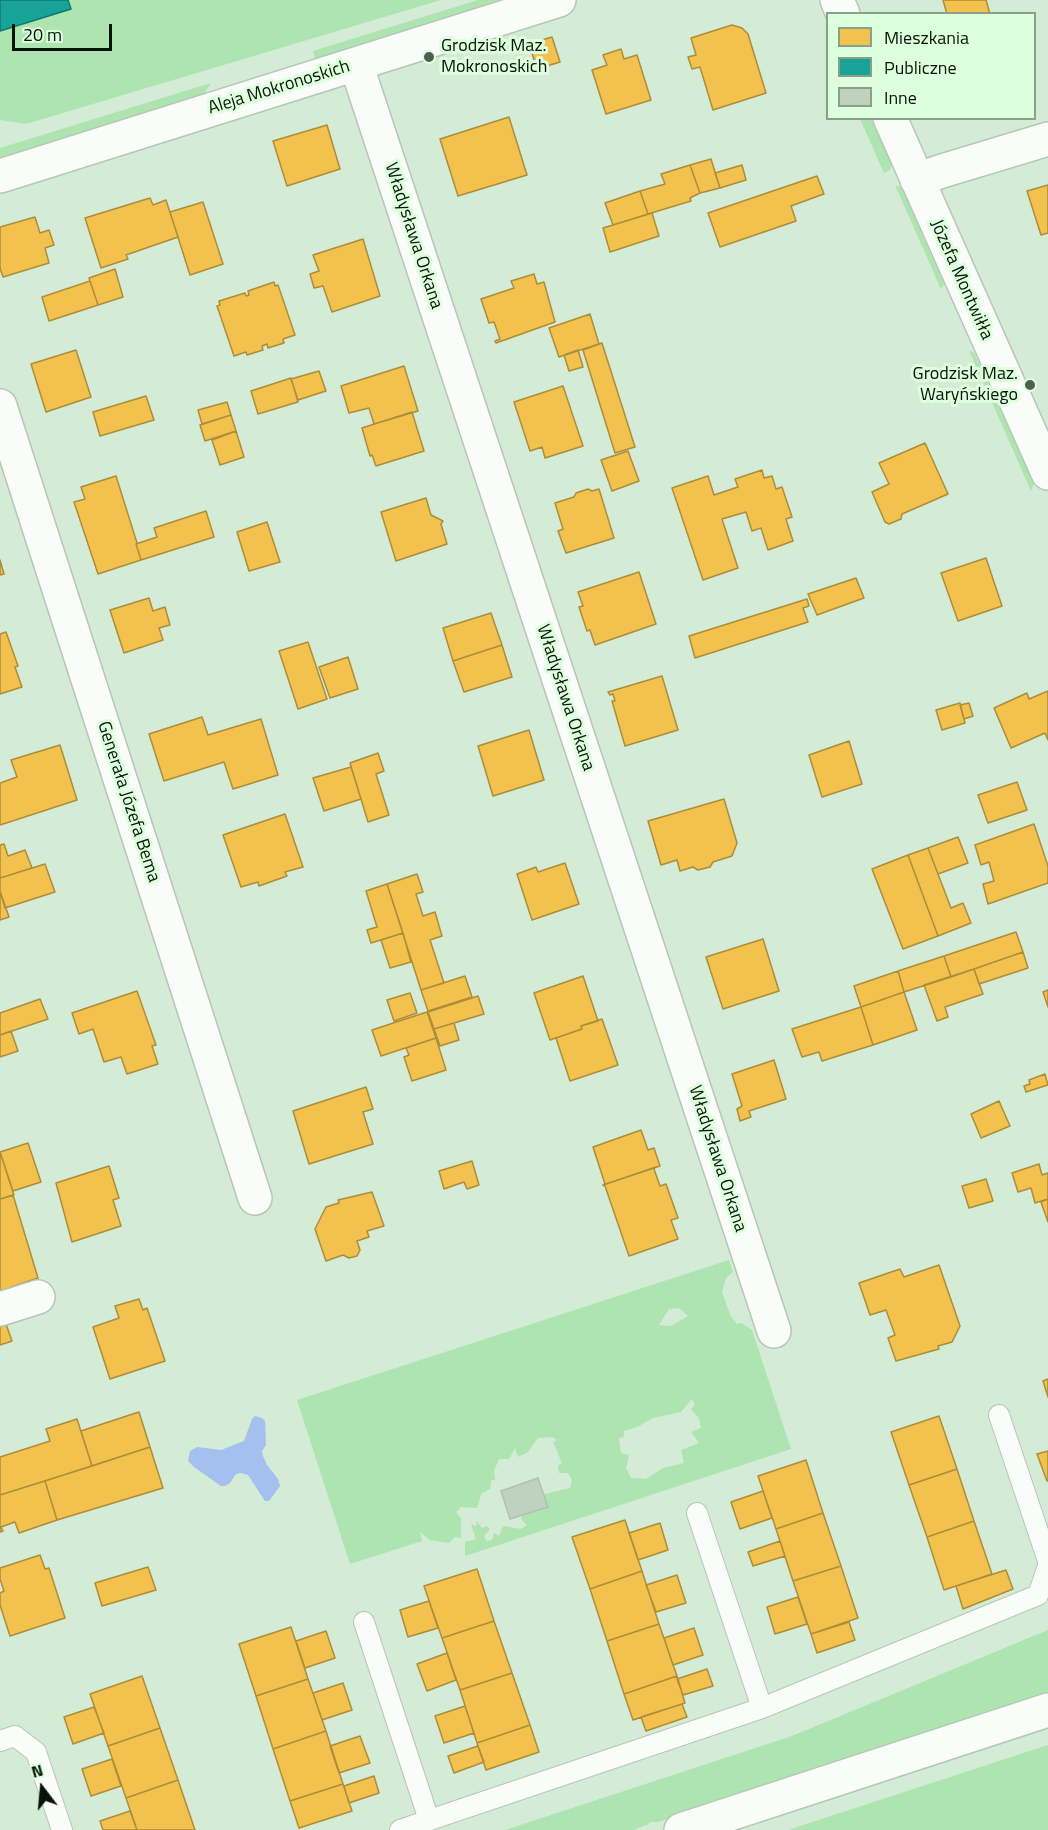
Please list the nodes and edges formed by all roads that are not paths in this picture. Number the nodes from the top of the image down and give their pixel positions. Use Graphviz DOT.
graph roads {
  1 [pos="559,0"];
  2 [pos="356,64"];
  3 [pos="891,120"];
  4 [pos="1048,139"];
  5 [pos="0,176"];
  6 [pos="917,180"];
  7 [pos="0,406"];
  8 [pos="1048,473"];
  9 [pos="255,1198"];
  10 [pos="38,1297"];
  11 [pos="0,1310"];
  12 [pos="774,1331"];
  13 [pos="999,1415"];
  14 [pos="697,1513"];
  15 [pos="1048,1561"];
  16 [pos="1048,1566"];
  17 [pos="364,1622"];
  18 [pos="762,1708"];
  19 [pos="1048,1710"];
  20 [pos="0,1741"];
  21 [pos="429,1820"];
  22 [pos="62,1830"];
  23 [pos="400,1830"];
  24 [pos="681,1830"];
  1 -- 2 [label="street, Aleja Mokronoskich"];
  2 -- 5 [label="street, Aleja Mokronoskich"];
  2 -- 12 [label="street, Władysława Orkana"];
  3 -- 6 [label="street, Józefa Montwiłła"];
  4 -- 6 [label="street"];
  6 -- 8 [label="street, Józefa Montwiłła"];
  7 -- 9 [label="street, Generała Józefa Bema"];
  10 -- 11 [label="street"];
  13 -- 15 [label="lane"];
  14 -- 18 [label="lane"];
  16 -- 18 [label="lane"];
  17 -- 21 [label="lane"];
  18 -- 21 [label="lane"];
  19 -- 24 [label="street"];
  20 -- 22 [label="lane"];
  21 -- 23 [label="lane"];
}
